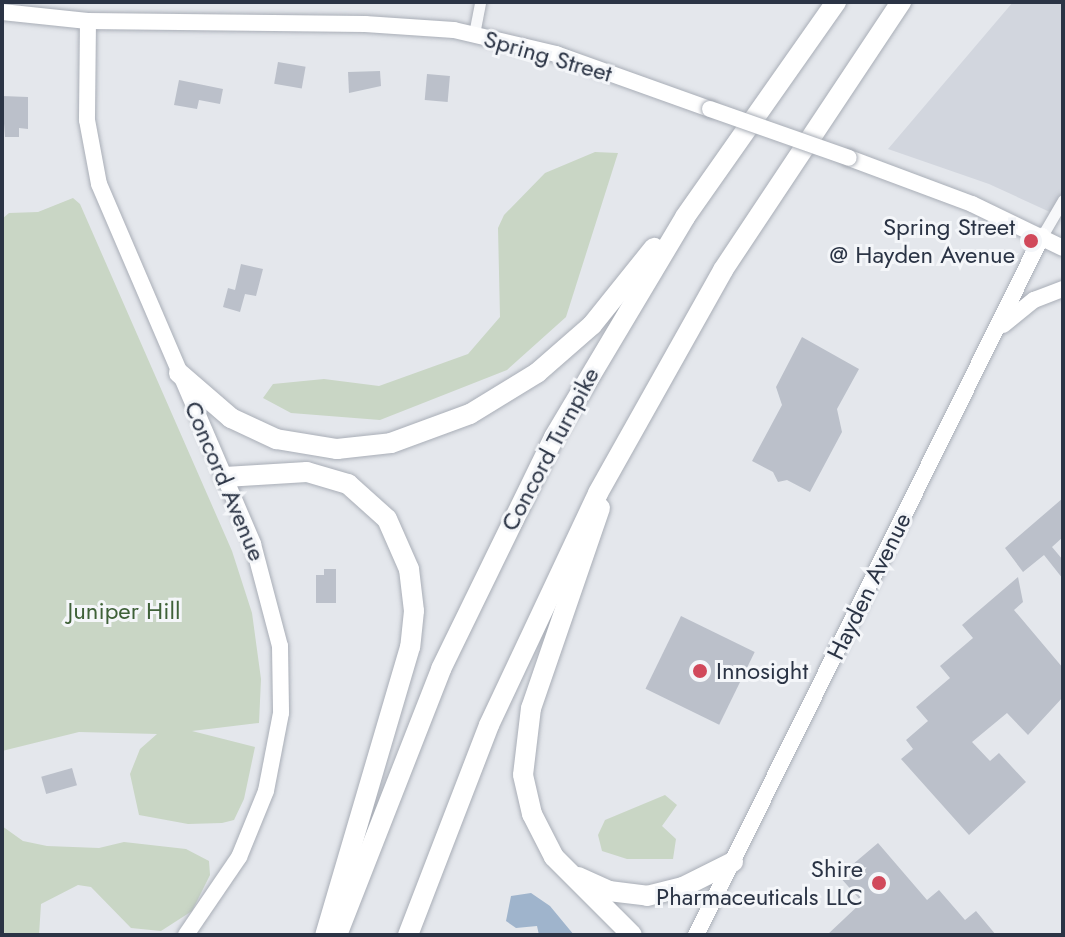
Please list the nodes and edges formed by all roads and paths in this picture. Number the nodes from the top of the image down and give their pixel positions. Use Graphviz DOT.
graph roads {
  1 [pos="480,2"];
  2 [pos="836,2"];
  3 [pos="901,2"];
  4 [pos="2,12"];
  5 [pos="88,21"];
  6 [pos="474,34"];
  7 [pos="1063,200"];
  8 [pos="685,217"];
  9 [pos="1042,236"];
  10 [pos="1063,248"];
  11 [pos="1063,289"];
  12 [pos="991,339"];
  13 [pos="179,373"];
  14 [pos="612,466"];
  15 [pos="225,477"];
  16 [pos="733,862"];
  17 [pos="570,874"];
  18 [pos="186,935"];
  19 [pos="325,935"];
  20 [pos="337,935"];
  21 [pos="408,935"];
  22 [pos="632,935"];
  23 [pos="696,935"];
  1 -- 6 [label="street"];
  2 -- 8 [label="highway, Concord Turnpike"];
  3 -- 14 [label="highway"];
  4 -- 5 [label="main road, Spring Street"];
  5 -- 6 [label="main road, Spring Street"];
  5 -- 13 [label="main road, Concord Avenue"];
  6 -- 9 [label="main road, Spring Street, bridge"];
  7 -- 9 [label="street"];
  8 -- 13 [label="highway"];
  8 -- 20 [label="highway, Concord Turnpike"];
  9 -- 10 [label="main road, Spring Street"];
  9 -- 12 [label="main road, Hayden Avenue"];
  11 -- 12 [label="main road"];
  12 -- 16 [label="main road, Hayden Avenue"];
  13 -- 15 [label="main road, Concord Avenue"];
  14 -- 17 [label="highway"];
  14 -- 21 [label="highway"];
  15 -- 18 [label="main road, Concord Avenue"];
  15 -- 19 [label="highway"];
  16 -- 17 [label="highway"];
  16 -- 23 [label="main road, Hayden Avenue"];
  17 -- 22 [label="highway"];
}
